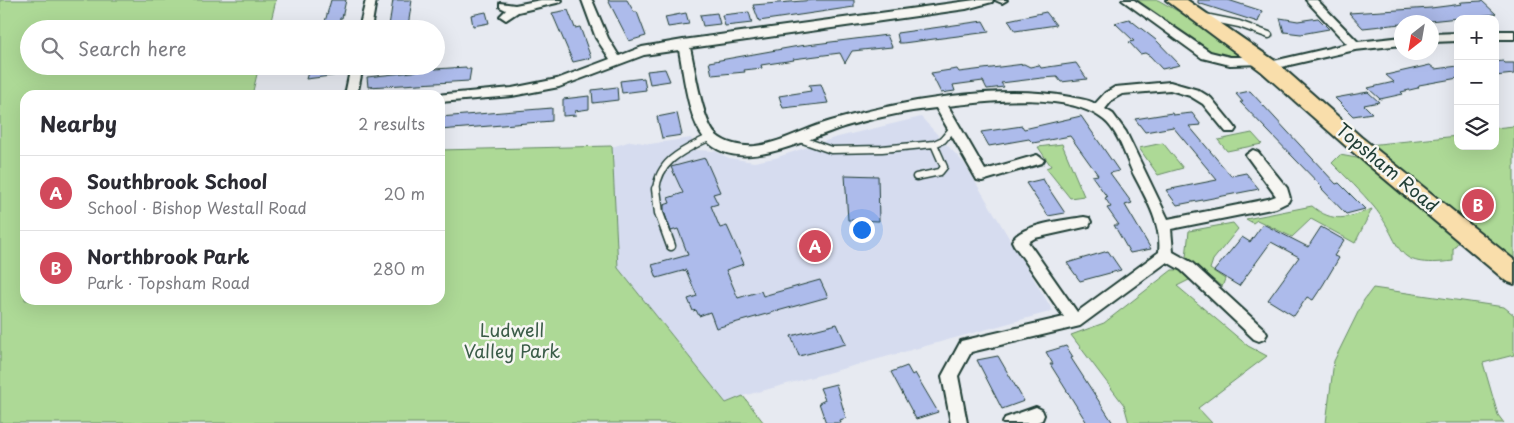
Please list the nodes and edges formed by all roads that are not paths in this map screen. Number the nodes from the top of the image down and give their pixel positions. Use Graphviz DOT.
graph roads {
  1 [pos="371,0"];
  2 [pos="557,0"];
  3 [pos="587,0"];
  4 [pos="988,0"];
  5 [pos="1127,0"];
  6 [pos="1175,0"];
  7 [pos="1311,0"];
  8 [pos="508,10"];
  9 [pos="1197,15"];
  10 [pos="367,20"];
  11 [pos="1269,35"];
  12 [pos="1499,35"];
  13 [pos="1514,35"];
  14 [pos="1454,37"];
  15 [pos="1439,38"];
  16 [pos="1394,42"];
  17 [pos="683,44"];
  18 [pos="1355,46"];
  19 [pos="616,60"];
  20 [pos="1264,63"];
  21 [pos="355,75"];
  22 [pos="352,90"];
  23 [pos="445,98"];
  24 [pos="939,102"];
  25 [pos="1097,110"];
  26 [pos="954,128"];
  27 [pos="1230,129"];
  28 [pos="710,137"];
  29 [pos="796,138"];
  30 [pos="934,144"];
  31 [pos="1253,155"];
  32 [pos="1037,160"];
  33 [pos="916,177"];
  34 [pos="1084,222"];
  35 [pos="1163,225"];
  36 [pos="671,246"];
  37 [pos="1166,255"];
  38 [pos="1514,274"];
  39 [pos="1070,322"];
  40 [pos="1259,334"];
  41 [pos="1036,414"];
  42 [pos="959,423"];
  43 [pos="1011,423"];
  1 -- 10 [label="street"];
  2 -- 8 [label="street"];
  3 -- 19 [label="street"];
  4 -- 17 [label="street"];
  5 -- 20 [label="street"];
  6 -- 9 [label="main road, Topsham Road"];
  7 -- 18 [label="street"];
  9 -- 11 [label="lane"];
  9 -- 20 [label="main road, Topsham Road"];
  12 -- 13 [label="street"];
  14 -- 15 [label="street"];
  16 -- 18 [label="street"];
  17 -- 19 [label="street"];
  17 -- 28 [label="street"];
  18 -- 20 [label="street"];
  19 -- 23 [label="street"];
  20 -- 38 [label="main road, Topsham Road"];
  21 -- 22 [label="street"];
  24 -- 25 [label="street"];
  24 -- 26 [label="street"];
  24 -- 29 [label="street"];
  25 -- 27 [label="street"];
  25 -- 35 [label="street"];
  26 -- 30 [label="lane"];
  26 -- 32 [label="street"];
  28 -- 29 [label="street"];
  28 -- 36 [label="lane"];
  29 -- 30 [label="lane"];
  30 -- 33 [label="lane"];
  31 -- 35 [label="street"];
  34 -- 39 [label="street"];
  35 -- 37 [label="street"];
  37 -- 39 [label="street"];
  37 -- 40 [label="street"];
  39 -- 42 [label="street"];
  41 -- 43 [label="street"];
}
